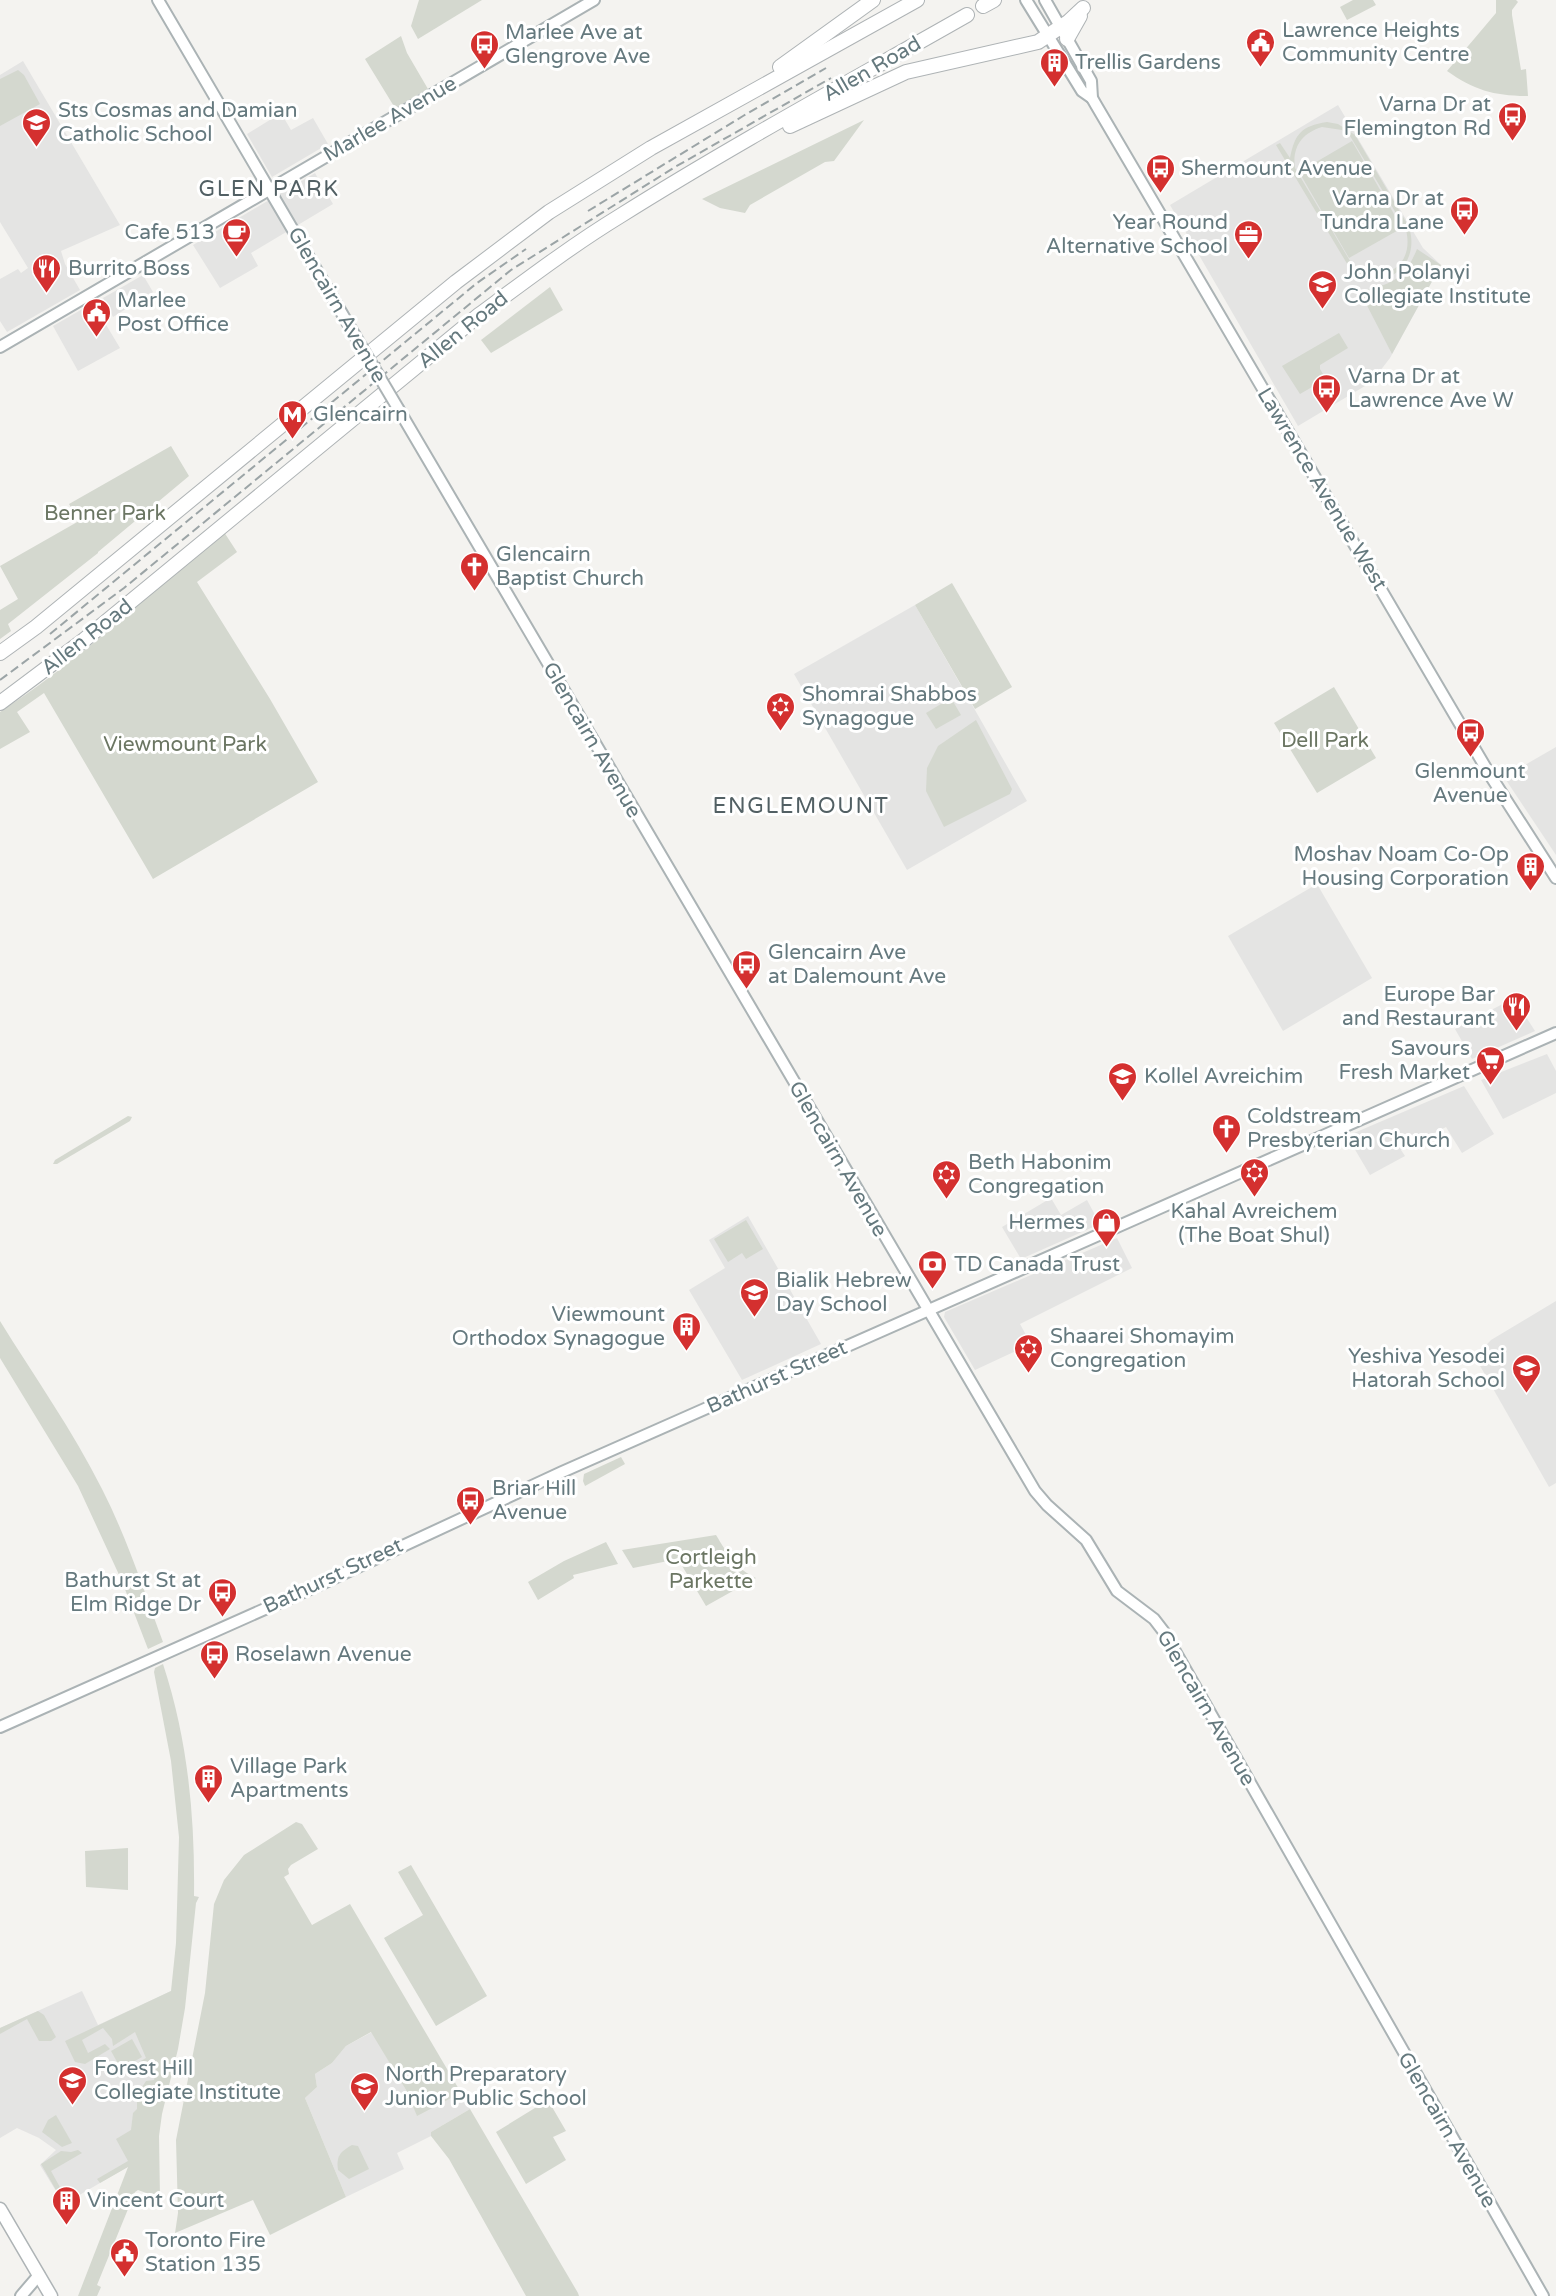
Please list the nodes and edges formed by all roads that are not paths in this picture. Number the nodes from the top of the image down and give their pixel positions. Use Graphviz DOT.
graph roads {
  1 [pos="158,0"];
  2 [pos="594,0"];
  3 [pos="873,0"];
  4 [pos="917,0"];
  5 [pos="1045,0"];
  6 [pos="1029,4"];
  7 [pos="1085,4"];
  8 [pos="967,15"];
  9 [pos="1064,33"];
  10 [pos="1047,36"];
  11 [pos="1092,98"];
  12 [pos="731,103"];
  13 [pos="691,173"];
  14 [pos="269,189"];
  15 [pos="0,347"];
  16 [pos="0,653"];
  17 [pos="0,703"];
  18 [pos="1556,878"];
  19 [pos="1556,1034"];
  20 [pos="928,1309"];
  21 [pos="0,1727"];
  22 [pos="0,2209"];
  23 [pos="39,2275"];
  24 [pos="21,2296"];
  25 [pos="51,2296"];
  26 [pos="1542,2296"];
  1 -- 14 [label="street, Glencairn Avenue"];
  2 -- 14 [label="street, Marlee Avenue"];
  3 -- 12 [label="highway"];
  4 -- 12 [label="highway, Allen Road"];
  5 -- 9 [label="street, Lawrence Avenue West"];
  6 -- 10 [label="street, Lawrence Avenue West"];
  7 -- 9 [label="highway"];
  8 -- 13 [label="highway, Allen Road"];
  9 -- 10 [label="highway"];
  9 -- 11 [label="street, Lawrence Avenue West"];
  10 -- 11 [label="street, Lawrence Avenue West"];
  10 -- 13 [label="highway"];
  11 -- 18 [label="street, Lawrence Avenue West"];
  12 -- 16 [label="highway, Allen Road"];
  13 -- 17 [label="highway, Allen Road"];
  14 -- 15 [label="street, Marlee Avenue"];
  14 -- 20 [label="street, Glencairn Avenue, bridge"];
  19 -- 20 [label="street, Bathurst Street"];
  20 -- 21 [label="street, Bathurst Street"];
  20 -- 26 [label="street, Glencairn Avenue"];
  22 -- 23 [label="main road"];
  23 -- 24 [label="street"];
  23 -- 25 [label="main road"];
}
